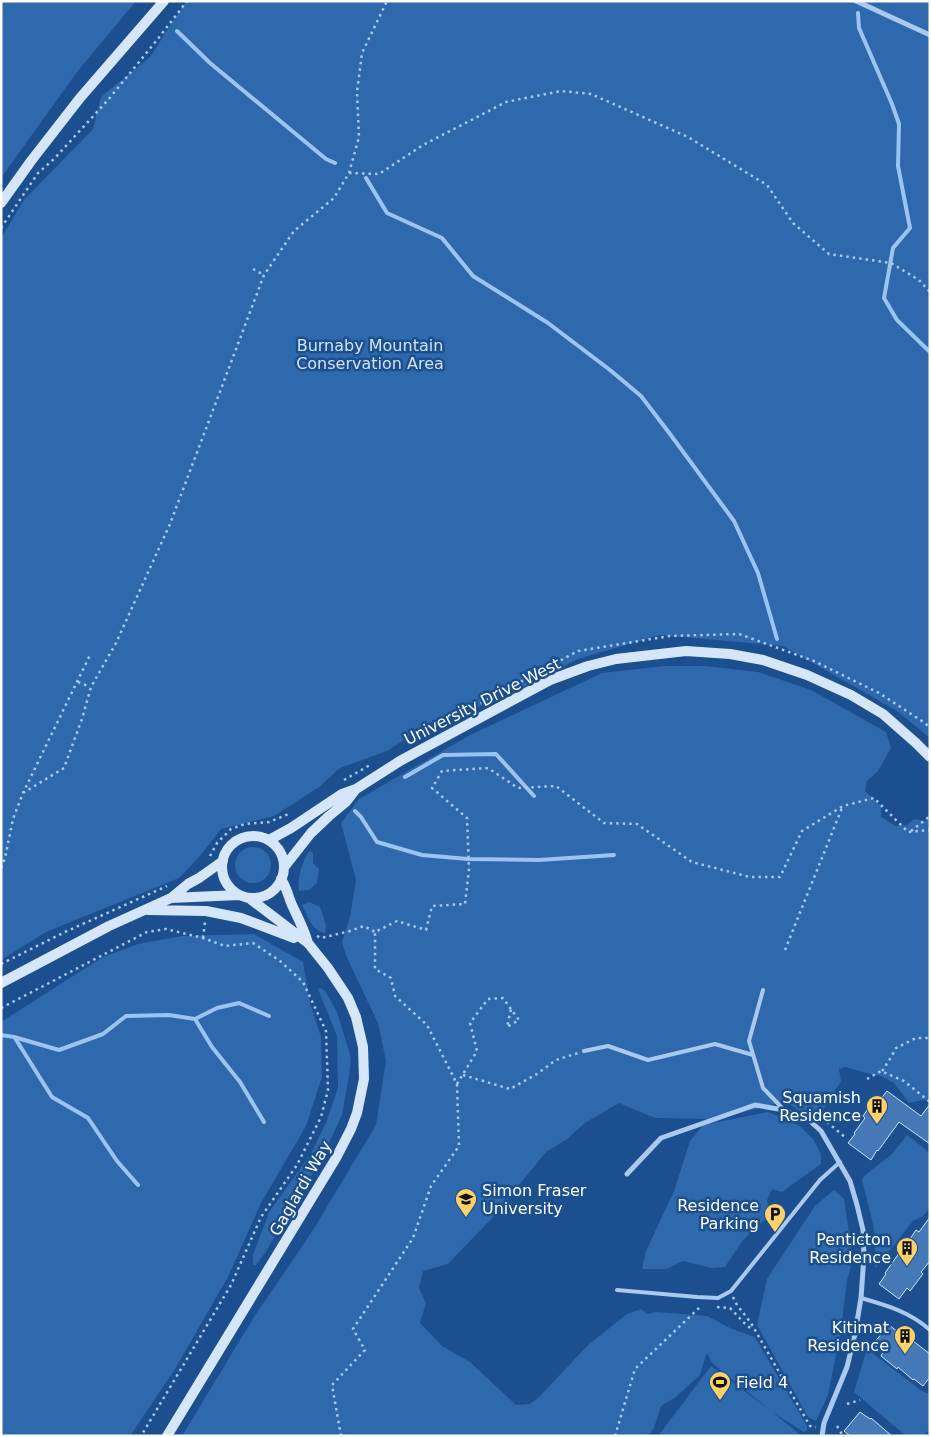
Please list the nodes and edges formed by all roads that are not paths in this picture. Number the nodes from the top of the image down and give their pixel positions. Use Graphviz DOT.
graph roads {
  1 [pos="164,1"];
  2 [pos="856,1"];
  3 [pos="930,35"];
  4 [pos="1,203"];
  5 [pos="930,757"];
  6 [pos="356,789"];
  7 [pos="269,840"];
  8 [pos="223,861"];
  9 [pos="285,866"];
  10 [pos="281,879"];
  11 [pos="244,897"];
  12 [pos="172,898"];
  13 [pos="145,910"];
  14 [pos="308,943"];
  15 [pos="1,983"];
  16 [pos="763,990"];
  17 [pos="584,1051"];
  18 [pos="754,1055"];
  19 [pos="784,1110"];
  20 [pos="840,1162"];
  21 [pos="627,1174"];
  22 [pos="617,1290"];
  23 [pos="861,1298"];
  24 [pos="930,1330"];
  25 [pos="167,1436"];
  26 [pos="822,1436"];
  1 -- 4 [label="street"];
  2 -- 3 [label="street"];
  5 -- 6 [label="street, University Drive West"];
  6 -- 7 [label="street, University Drive West"];
  6 -- 9 [label="street, University Drive West"];
  7 -- 8 [label="street"];
  7 -- 9 [label="street"];
  8 -- 11 [label="street"];
  8 -- 12 [label="street"];
  9 -- 10 [label="street"];
  10 -- 11 [label="street"];
  10 -- 14 [label="street, Gaglardi Way"];
  11 -- 12 [label="street"];
  11 -- 14 [label="street, Gaglardi Way"];
  12 -- 13 [label="street"];
  13 -- 14 [label="street"];
  13 -- 15 [label="street"];
  14 -- 25 [label="street, Gaglardi Way"];
  16 -- 18 [label="lane"];
  17 -- 18 [label="lane"];
  18 -- 19 [label="lane"];
  19 -- 20 [label="street"];
  19 -- 21 [label="street"];
  20 -- 22 [label="lane"];
  20 -- 23 [label="street"];
  23 -- 24 [label="lane"];
  23 -- 26 [label="street"];
}
